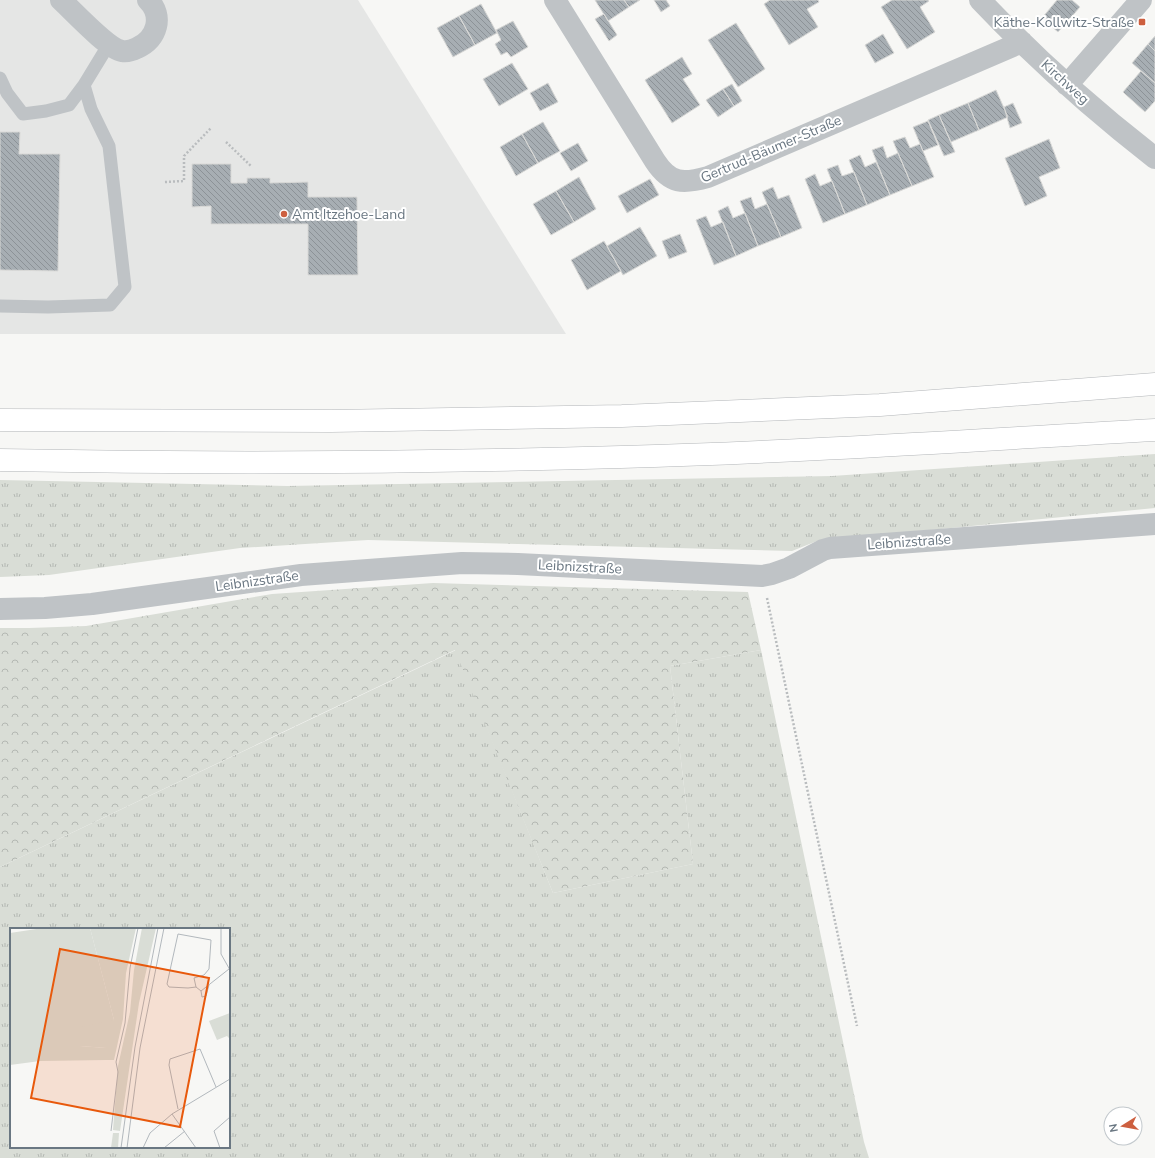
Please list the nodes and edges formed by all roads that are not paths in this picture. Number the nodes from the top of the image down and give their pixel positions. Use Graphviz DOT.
graph roads {
  1 [pos="61,0"];
  2 [pos="148,0"];
  3 [pos="555,0"];
  4 [pos="980,0"];
  5 [pos="1141,0"];
  6 [pos="1022,42"];
  7 [pos="108,44"];
  8 [pos="0,78"];
  9 [pos="84,85"];
  10 [pos="1067,85"];
  11 [pos="1155,158"];
  12 [pos="0,306"];
  13 [pos="1155,384"];
  14 [pos="0,420"];
  15 [pos="1155,430"];
  16 [pos="0,460"];
  17 [pos="1155,524"];
  18 [pos="0,609"];
  1 -- 7 [label="street"];
  2 -- 7 [label="street"];
  3 -- 6 [label="street, Gertrud-Bäumer-Straße"];
  4 -- 6 [label="street, Kirchweg"];
  5 -- 10 [label="street"];
  6 -- 10 [label="street, Kirchweg"];
  7 -- 9 [label="lane"];
  8 -- 9 [label="lane"];
  9 -- 12 [label="lane"];
  10 -- 11 [label="street, Kirchweg"];
  13 -- 14 [label="highway"];
  15 -- 16 [label="highway"];
  17 -- 18 [label="street, Leibnizstraße"];
}
